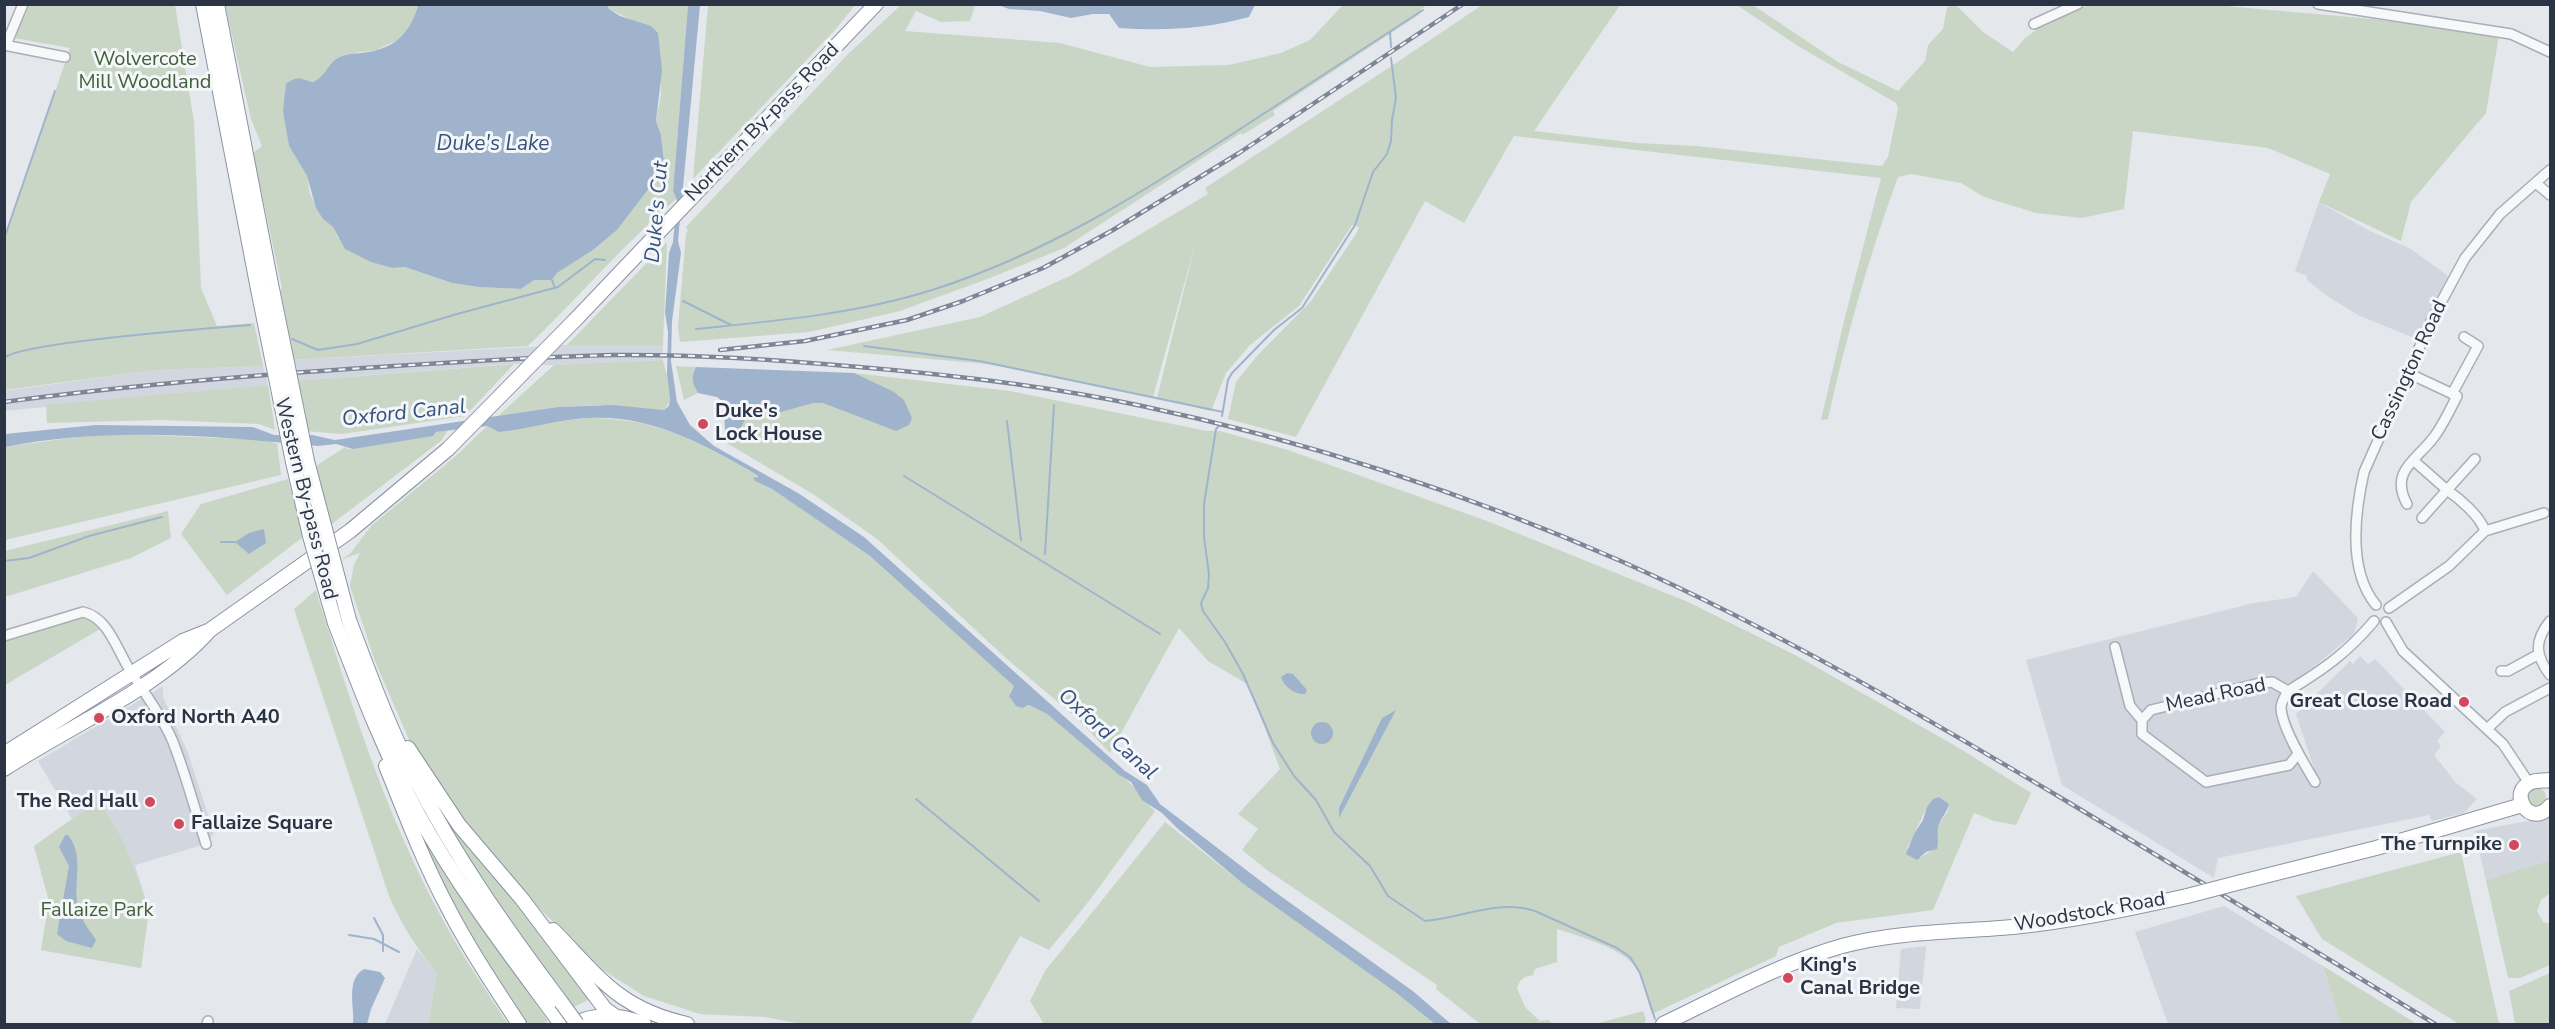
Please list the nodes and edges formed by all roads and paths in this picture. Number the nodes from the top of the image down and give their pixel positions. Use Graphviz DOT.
graph roads {
  1 [pos="23,4"];
  2 [pos="203,4"];
  3 [pos="217,4"];
  4 [pos="876,4"];
  5 [pos="2078,4"];
  6 [pos="2318,4"];
  7 [pos="2034,24"];
  8 [pos="5,45"];
  9 [pos="2550,52"];
  10 [pos="65,57"];
  11 [pos="2550,170"];
  12 [pos="2537,184"];
  13 [pos="2550,195"];
  14 [pos="2464,337"];
  15 [pos="2408,373"];
  16 [pos="2452,394"];
  17 [pos="2475,459"];
  18 [pos="2413,460"];
  19 [pos="2447,490"];
  20 [pos="2407,504"];
  21 [pos="2544,513"];
  22 [pos="2422,518"];
  23 [pos="2485,531"];
  24 [pos="2376,605"];
  25 [pos="2389,608"];
  26 [pos="342,621"];
  27 [pos="2374,621"];
  28 [pos="2550,621"];
  29 [pos="2386,622"];
  30 [pos="210,630"];
  31 [pos="4,636"];
  32 [pos="2115,647"];
  33 [pos="2539,654"];
  34 [pos="2500,671"];
  35 [pos="132,674"];
  36 [pos="2550,675"];
  37 [pos="142,686"];
  38 [pos="2550,688"];
  39 [pos="2288,691"];
  40 [pos="384,710"];
  41 [pos="370,714"];
  42 [pos="2142,720"];
  43 [pos="2487,729"];
  44 [pos="4,754"];
  45 [pos="2298,754"];
  46 [pos="4,769"];
  47 [pos="2315,782"];
  48 [pos="2543,783"];
  49 [pos="2522,805"];
  50 [pos="2550,806"];
  51 [pos="206,843"];
  52 [pos="522,899"];
  53 [pos="516,952"];
  54 [pos="554,1004"];
  55 [pos="616,1017"];
  56 [pos="519,1024"];
  57 [pos="561,1024"];
  58 [pos="575,1024"];
  59 [pos="645,1024"];
  60 [pos="687,1024"];
  61 [pos="1663,1024"];
  1 -- 8 [label="street"];
  2 -- 26 [label="highway, Western By-pass Road, bridge"];
  3 -- 26 [label="highway, Western By-pass Road, bridge"];
  4 -- 30 [label="highway, Northern By-pass Road, bridge"];
  5 -- 7 [label="street"];
  6 -- 9 [label="street"];
  8 -- 10 [label="street"];
  11 -- 12 [label="street, Cassington Road"];
  12 -- 13 [label="street"];
  12 -- 15 [label="street, Cassington Road"];
  14 -- 16 [label="street"];
  15 -- 16 [label="street"];
  15 -- 24 [label="street, Cassington Road"];
  16 -- 18 [label="street"];
  17 -- 19 [label="street"];
  18 -- 19 [label="street"];
  18 -- 20 [label="street"];
  19 -- 22 [label="street"];
  19 -- 23 [label="street"];
  21 -- 23 [label="street"];
  23 -- 25 [label="street"];
  24 -- 25 [label="street"];
  24 -- 27 [label="street"];
  25 -- 29 [label="street"];
  26 -- 40 [label="highway, Western By-pass Road"];
  26 -- 41 [label="highway, Western By-pass Road"];
  27 -- 29 [label="street"];
  27 -- 39 [label="street, Mead Road"];
  28 -- 33 [label="street"];
  29 -- 43 [label="street"];
  30 -- 35 [label="highway"];
  30 -- 37 [label="highway"];
  31 -- 35 [label="street"];
  32 -- 42 [label="street, Mead Road"];
  33 -- 34 [label="street"];
  33 -- 36 [label="street"];
  35 -- 37 [label="street"];
  35 -- 44 [label="highway"];
  37 -- 46 [label="highway"];
  37 -- 51 [label="street"];
  38 -- 43 [label="street"];
  39 -- 42 [label="street, Mead Road"];
  39 -- 45 [label="street"];
  40 -- 52 [label="highway"];
  40 -- 53 [label="highway, Western By-pass Road"];
  41 -- 53 [label="highway, Western By-pass Road"];
  41 -- 56 [label="highway"];
  42 -- 45 [label="street, Mead Road"];
  43 -- 48 [label="street"];
  45 -- 47 [label="street"];
  48 -- 49 [label="highway"];
  49 -- 50 [label="highway"];
  49 -- 61 [label="highway, Woodstock Road, bridge"];
  52 -- 55 [label="highway"];
  52 -- 60 [label="highway"];
  53 -- 54 [label="highway"];
  54 -- 57 [label="highway"];
  54 -- 58 [label="highway, bridge"];
  55 -- 58 [label="highway"];
  55 -- 59 [label="highway"];
}
